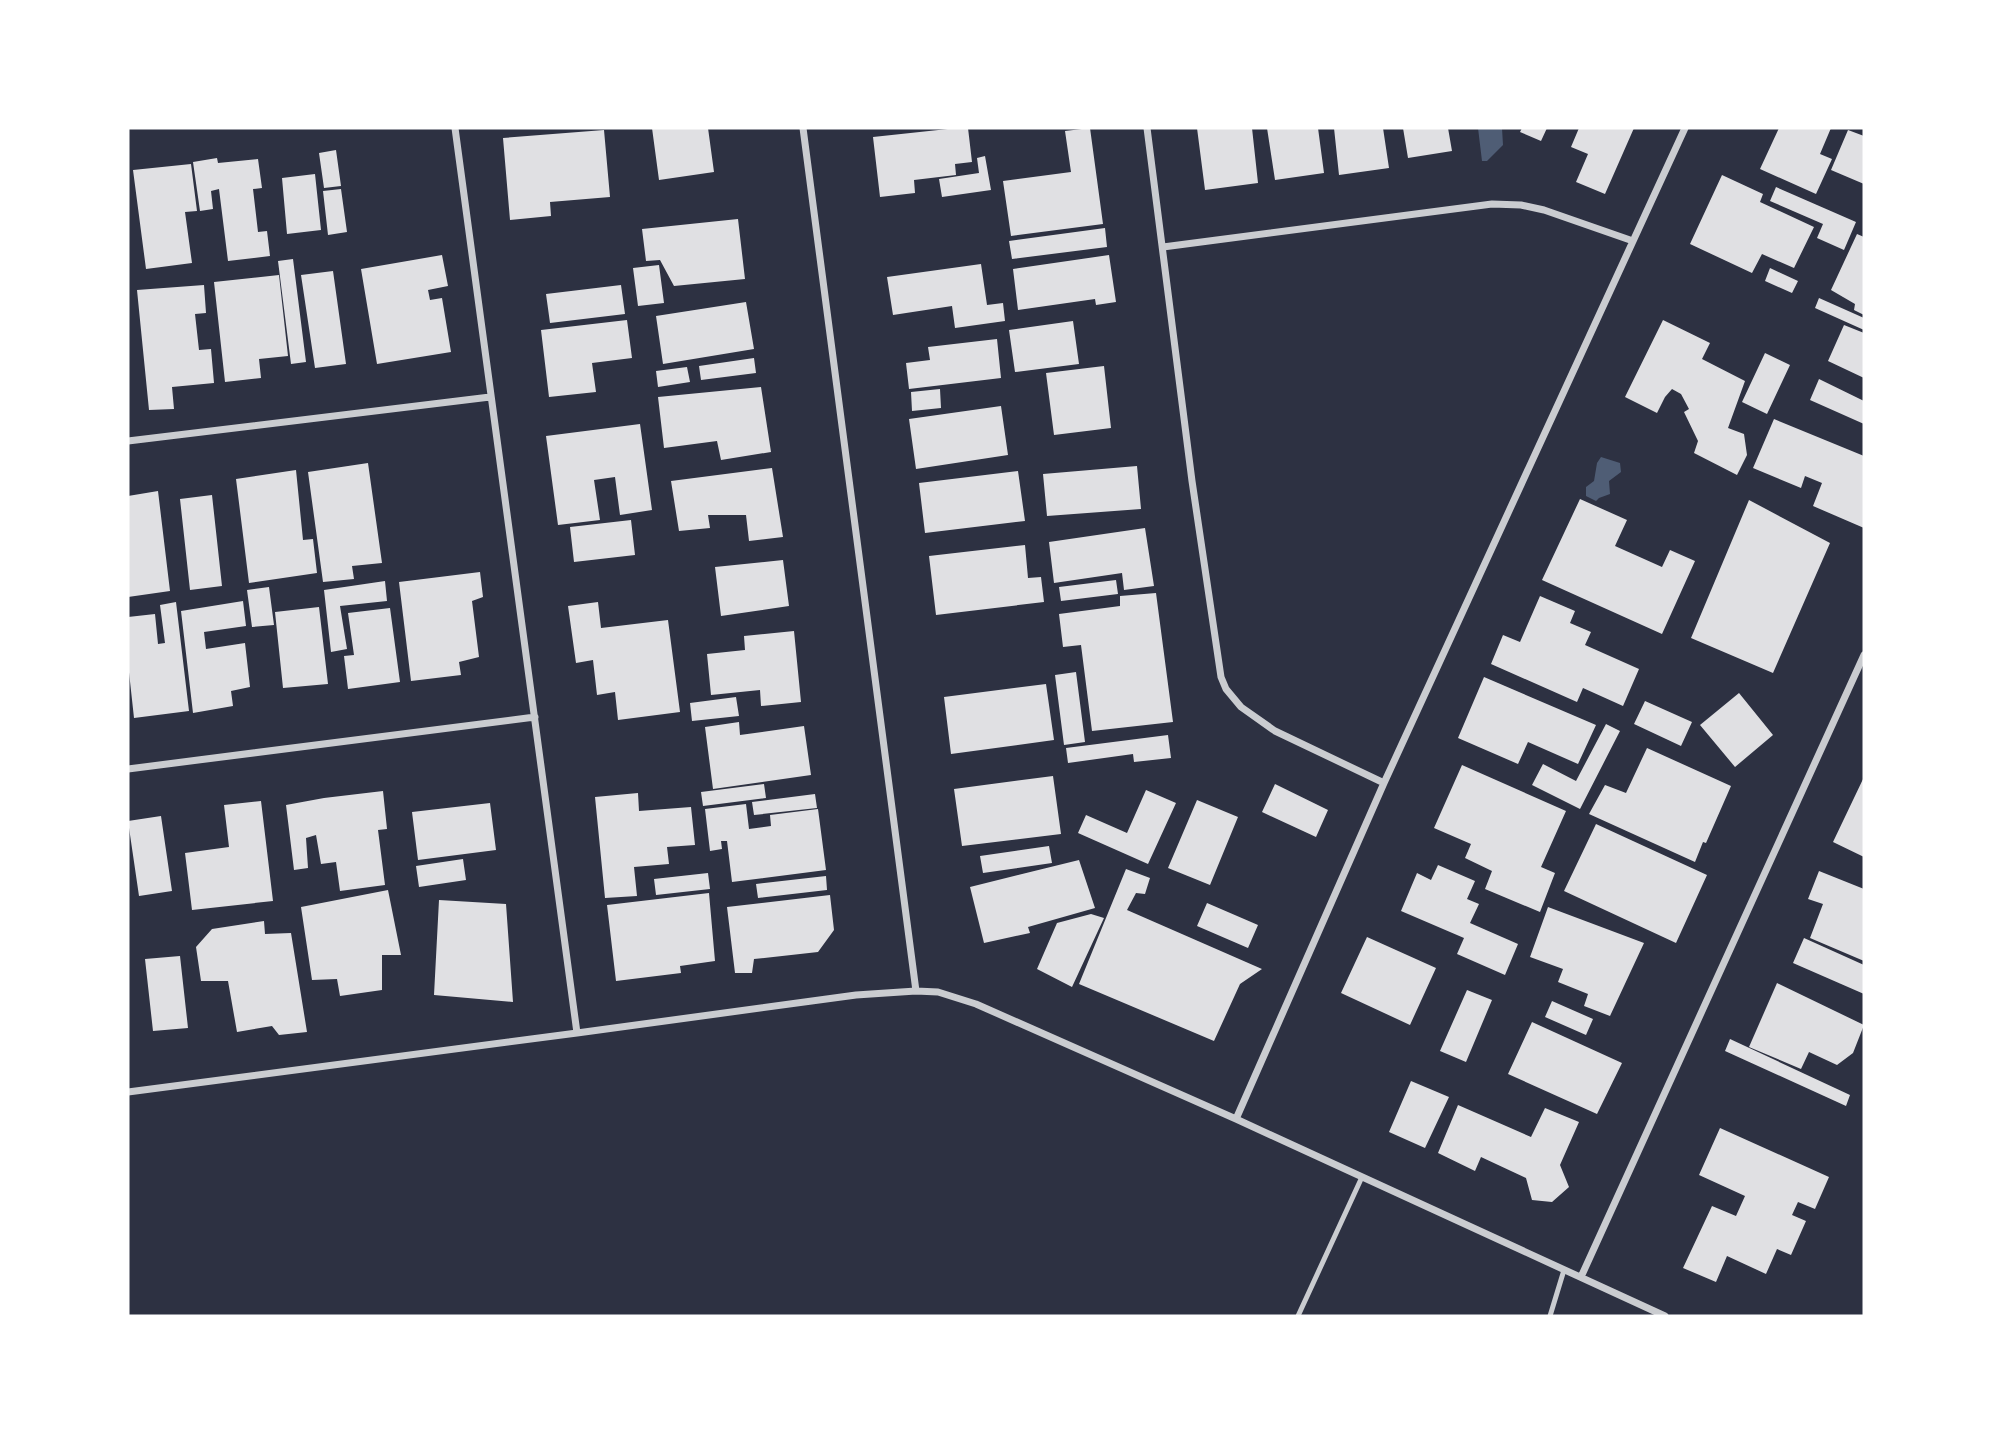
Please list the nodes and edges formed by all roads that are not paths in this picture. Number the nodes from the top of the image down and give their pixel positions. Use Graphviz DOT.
graph roads {
  1 [pos="455,128"];
  2 [pos="803,128"];
  3 [pos="1147,128"];
  4 [pos="1685,128"];
  5 [pos="1633,241"];
  6 [pos="1163,247"];
  7 [pos="490,397"];
  8 [pos="128,442"];
  9 [pos="1864,655"];
  10 [pos="535,716"];
  11 [pos="128,769"];
  12 [pos="1384,783"];
  13 [pos="916,991"];
  14 [pos="577,1033"];
  15 [pos="128,1092"];
  16 [pos="1236,1119"];
  17 [pos="1362,1177"];
  18 [pos="1564,1270"];
  19 [pos="1581,1278"];
  20 [pos="1298,1316"];
  21 [pos="1550,1316"];
  22 [pos="1665,1316"];
  1 -- 7 [label="street"];
  2 -- 13 [label="street"];
  3 -- 6 [label="street"];
  4 -- 5 [label="street"];
  5 -- 6 [label="street"];
  5 -- 12 [label="street"];
  6 -- 12 [label="street"];
  7 -- 8 [label="street"];
  7 -- 10 [label="street"];
  9 -- 19 [label="street"];
  10 -- 11 [label="street"];
  10 -- 14 [label="street"];
  12 -- 16 [label="street"];
  13 -- 14 [label="street"];
  13 -- 16 [label="street"];
  14 -- 15 [label="street"];
  16 -- 17 [label="street"];
  17 -- 18 [label="street"];
  17 -- 20 [label="lane"];
  18 -- 19 [label="street"];
  18 -- 21 [label="lane"];
  19 -- 22 [label="street"];
}
